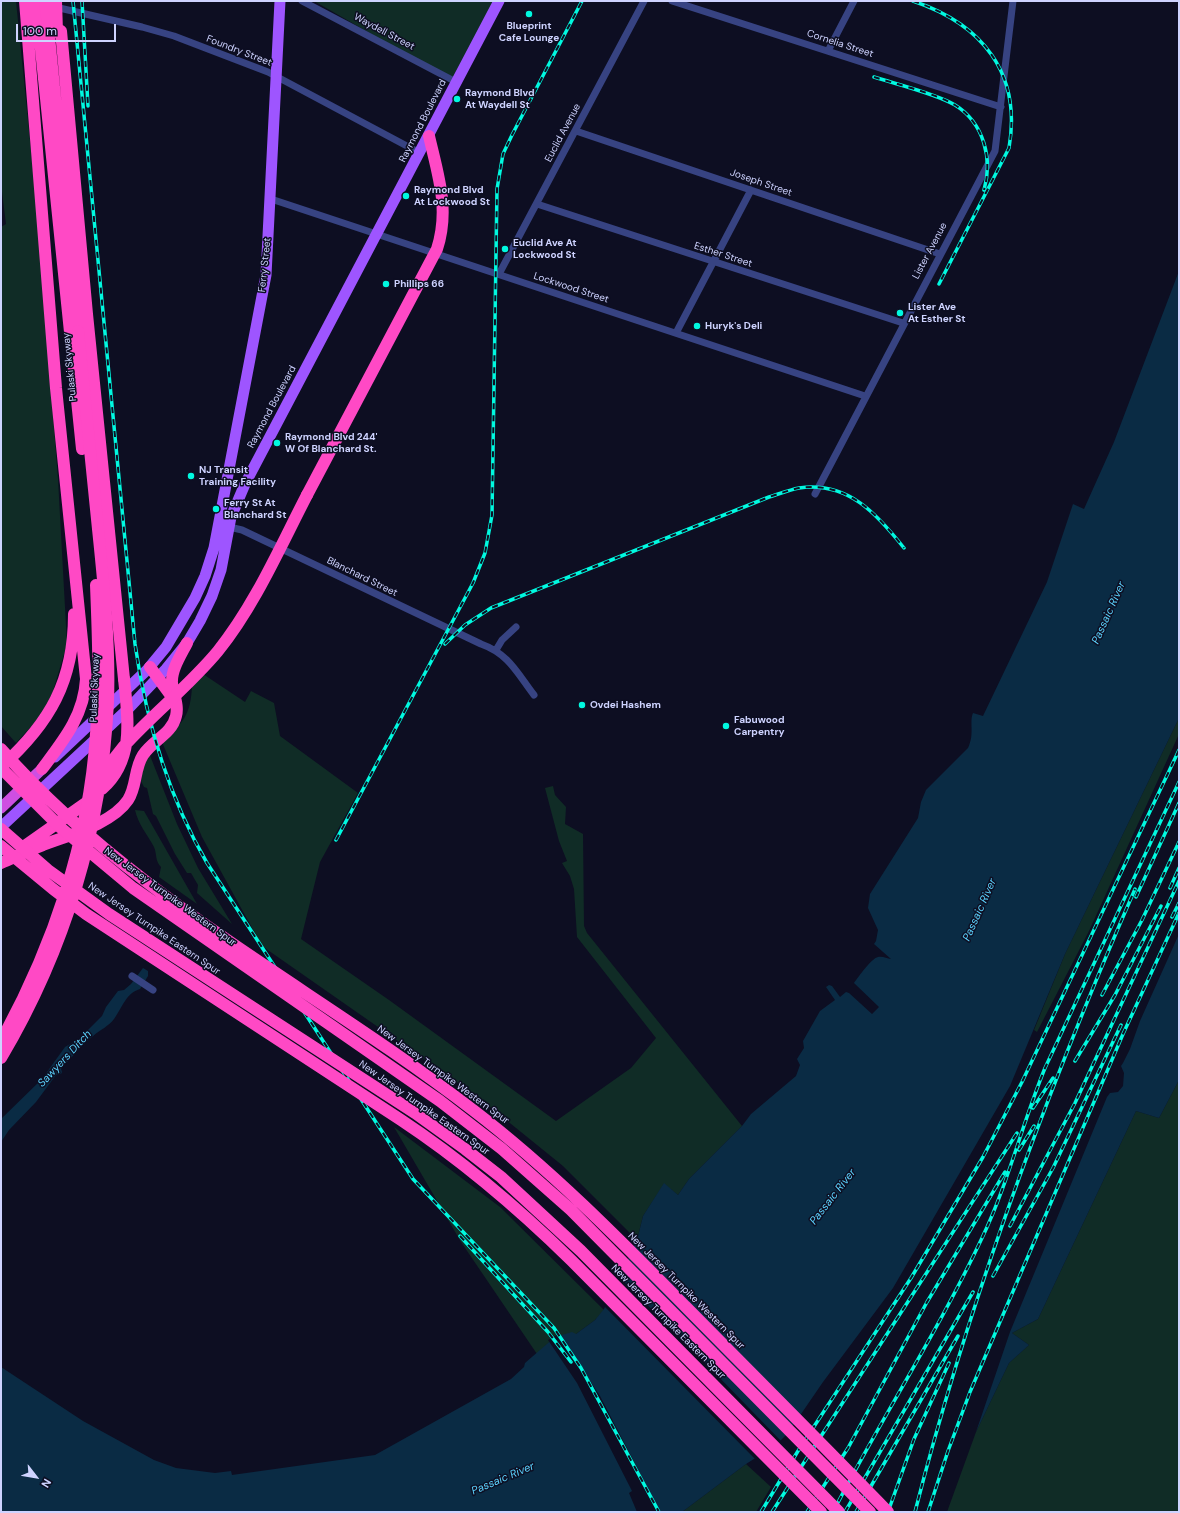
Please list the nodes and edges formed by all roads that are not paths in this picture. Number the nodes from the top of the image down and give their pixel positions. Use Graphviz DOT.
graph roads {
  1 [pos="25,1"];
  2 [pos="37,1"];
  3 [pos="45,1"];
  4 [pos="56,1"];
  5 [pos="280,1"];
  6 [pos="302,1"];
  7 [pos="499,1"];
  8 [pos="644,1"];
  9 [pos="672,1"];
  10 [pos="854,1"];
  11 [pos="1013,1"];
  12 [pos="46,28"];
  13 [pos="828,51"];
  14 [pos="31,66"];
  15 [pos="276,76"];
  16 [pos="456,82"];
  17 [pos="1001,107"];
  18 [pos="576,131"];
  19 [pos="429,136"];
  20 [pos="420,153"];
  21 [pos="751,190"];
  22 [pos="271,199"];
  23 [pos="537,204"];
  24 [pos="377,234"];
  25 [pos="436,253"];
  26 [pos="940,254"];
  27 [pos="714,263"];
  28 [pos="499,274"];
  29 [pos="903,323"];
  30 [pos="676,333"];
  31 [pos="71,336"];
  32 [pos="865,396"];
  33 [pos="815,494"];
  34 [pos="67,506"];
  35 [pos="224,526"];
  36 [pos="516,627"];
  37 [pos="187,643"];
  38 [pos="496,650"];
  39 [pos="150,667"];
  40 [pos="159,677"];
  41 [pos="534,695"];
  42 [pos="176,705"];
  43 [pos="1,749"];
  44 [pos="1,767"];
  45 [pos="42,769"];
  46 [pos="100,787"];
  47 [pos="1,808"];
  48 [pos="1,828"];
  49 [pos="1,846"];
  50 [pos="1,851"];
  51 [pos="1,863"];
  52 [pos="132,976"];
  53 [pos="153,990"];
  54 [pos="1,1041"];
  55 [pos="1,1058"];
  56 [pos="821,1512"];
  57 [pos="839,1512"];
  58 [pos="870,1512"];
  59 [pos="888,1512"];
  1 -- 12 [label="highway"];
  2 -- 12 [label="highway"];
  2 -- 15 [label="street, Foundry Street"];
  3 -- 12 [label="highway, bridge"];
  4 -- 12 [label="highway, bridge"];
  5 -- 15 [label="main road, Ferry Street"];
  6 -- 16 [label="street, Waydell Street"];
  7 -- 16 [label="main road, Raymond Boulevard"];
  8 -- 18 [label="street, Euclid Avenue"];
  9 -- 13 [label="street, Cornelia Street"];
  10 -- 13 [label="street"];
  11 -- 17 [label="street, Lister Avenue"];
  12 -- 14 [label="highway"];
  12 -- 31 [label="highway"];
  12 -- 31 [label="highway, Pulaski Skyway"];
  12 -- 46 [label="highway, bridge"];
  13 -- 17 [label="street, Cornelia Street"];
  14 -- 31 [label="highway"];
  14 -- 34 [label="highway"];
  15 -- 20 [label="street, Foundry Street"];
  15 -- 22 [label="main road, Ferry Street"];
  16 -- 19 [label="main road, Raymond Boulevard"];
  17 -- 26 [label="street, Lister Avenue"];
  18 -- 21 [label="street, Joseph Street"];
  18 -- 23 [label="street, Euclid Avenue"];
  19 -- 20 [label="main road, Raymond Boulevard"];
  19 -- 25 [label="highway"];
  20 -- 24 [label="main road, Raymond Boulevard"];
  21 -- 26 [label="street, Joseph Street"];
  21 -- 27 [label="street"];
  22 -- 24 [label="street, Lockwood Street"];
  22 -- 35 [label="main road, Ferry Street"];
  23 -- 27 [label="street, Esther Street"];
  23 -- 28 [label="street, Euclid Avenue"];
  24 -- 25 [label="street, Lockwood Street"];
  24 -- 35 [label="main road, Raymond Boulevard"];
  25 -- 28 [label="street, Lockwood Street"];
  25 -- 46 [label="highway, bridge"];
  26 -- 29 [label="street, Lister Avenue"];
  27 -- 29 [label="street, Esther Street"];
  27 -- 30 [label="street"];
  28 -- 30 [label="street, Lockwood Street"];
  29 -- 32 [label="street, Lister Avenue"];
  30 -- 32 [label="street, Lockwood Street"];
  31 -- 46 [label="highway, Pulaski Skyway, bridge"];
  31 -- 54 [label="highway, Pulaski Skyway, bridge"];
  32 -- 33 [label="street, Lister Avenue"];
  34 -- 44 [label="highway"];
  34 -- 45 [label="highway"];
  35 -- 37 [label="main road, Raymond Boulevard"];
  35 -- 38 [label="street, Blanchard Street"];
  35 -- 39 [label="main road, Raymond Boulevard"];
  36 -- 38 [label="street"];
  37 -- 40 [label="main road, Raymond Boulevard"];
  37 -- 42 [label="highway"];
  38 -- 41 [label="street, Blanchard Street"];
  39 -- 40 [label="highway"];
  39 -- 45 [label="main road, Raymond Boulevard"];
  40 -- 42 [label="highway"];
  40 -- 48 [label="main road, Raymond Boulevard"];
  42 -- 51 [label="highway"];
  43 -- 59 [label="highway, New Jersey Turnpike Western Spur, bridge"];
  44 -- 58 [label="highway, New Jersey Turnpike Western Spur, bridge"];
  45 -- 47 [label="highway, Raymond Boulevard"];
  46 -- 50 [label="highway"];
  46 -- 51 [label="highway"];
  46 -- 55 [label="highway, Pulaski Skyway, bridge"];
  48 -- 57 [label="highway, New Jersey Turnpike Eastern Spur, bridge"];
  49 -- 56 [label="highway, bridge"];
  52 -- 53 [label="street"];
}
